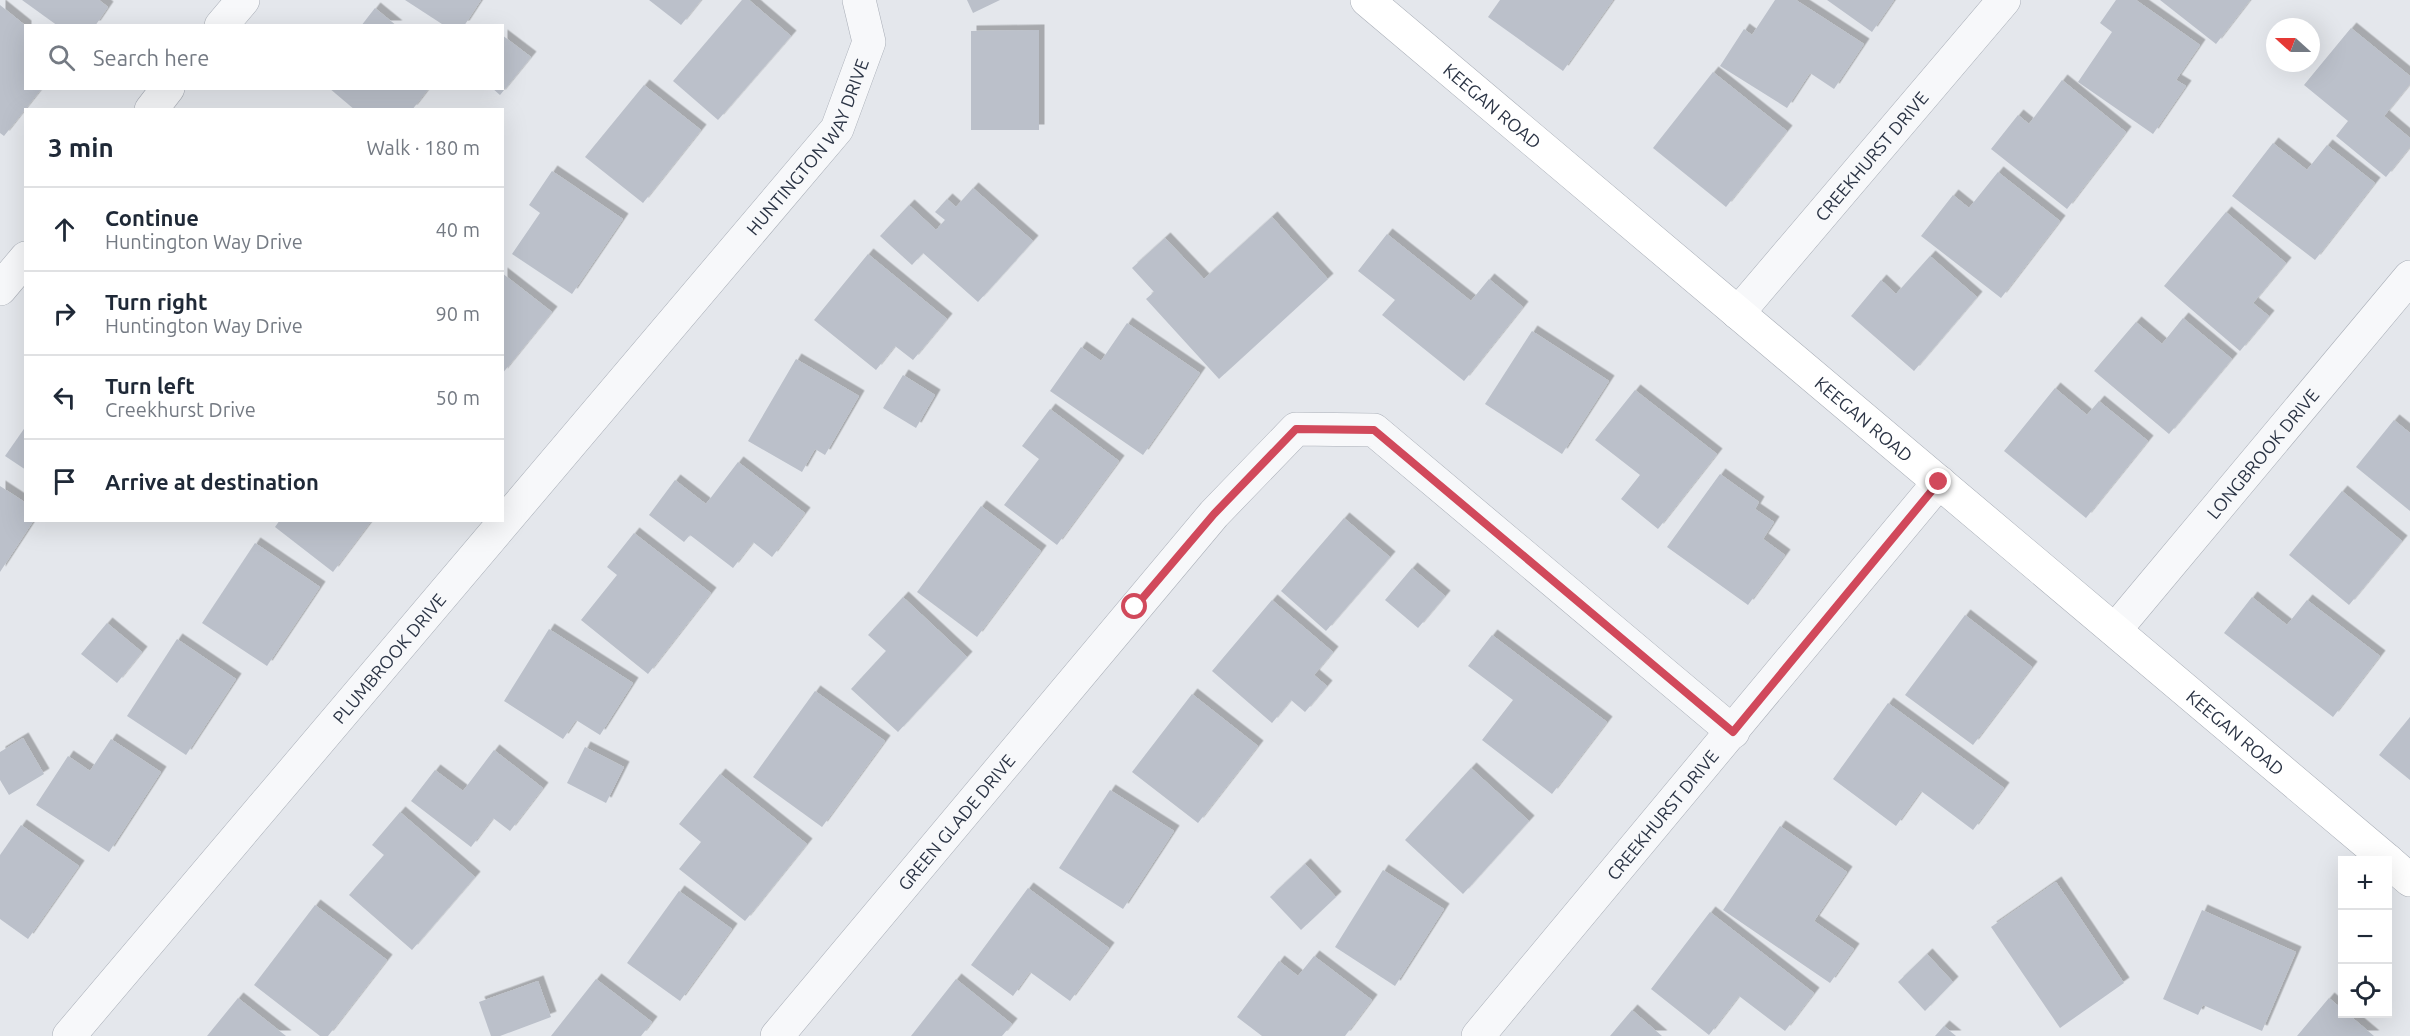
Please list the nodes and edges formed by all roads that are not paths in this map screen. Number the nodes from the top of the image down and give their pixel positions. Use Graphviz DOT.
graph roads {
  1 [pos="243,0"];
  2 [pos="859,0"];
  3 [pos="2004,0"];
  4 [pos="1372,2"];
  5 [pos="223,24"];
  6 [pos="166,90"];
  7 [pos="153,108"];
  8 [pos="24,260"];
  9 [pos="2410,277"];
  10 [pos="710,279"];
  11 [pos="0,289"];
  12 [pos="1738,313"];
  13 [pos="1939,482"];
  14 [pos="2115,630"];
  15 [pos="1733,732"];
  16 [pos="2381,856"];
  17 [pos="2392,865"];
  18 [pos="2410,880"];
  19 [pos="69,1036"];
  20 [pos="777,1036"];
  21 [pos="1478,1036"];
  1 -- 5 [label="street"];
  2 -- 10 [label="street, HUNTINGTON WAY DRIVE"];
  3 -- 12 [label="street, CREEKHURST DRIVE"];
  4 -- 12 [label="street, KEEGAN ROAD"];
  6 -- 7 [label="street"];
  8 -- 11 [label="street"];
  9 -- 14 [label="street, LONGBROOK DRIVE"];
  10 -- 19 [label="street, PLUMBROOK DRIVE"];
  12 -- 13 [label="street, KEEGAN ROAD"];
  13 -- 14 [label="street, KEEGAN ROAD"];
  13 -- 15 [label="street, CREEKHURST DRIVE"];
  14 -- 16 [label="street, KEEGAN ROAD"];
  15 -- 20 [label="street, GREEN GLADE DRIVE"];
  15 -- 21 [label="street, CREEKHURST DRIVE"];
  17 -- 18 [label="street, KEEGAN ROAD"];
}
